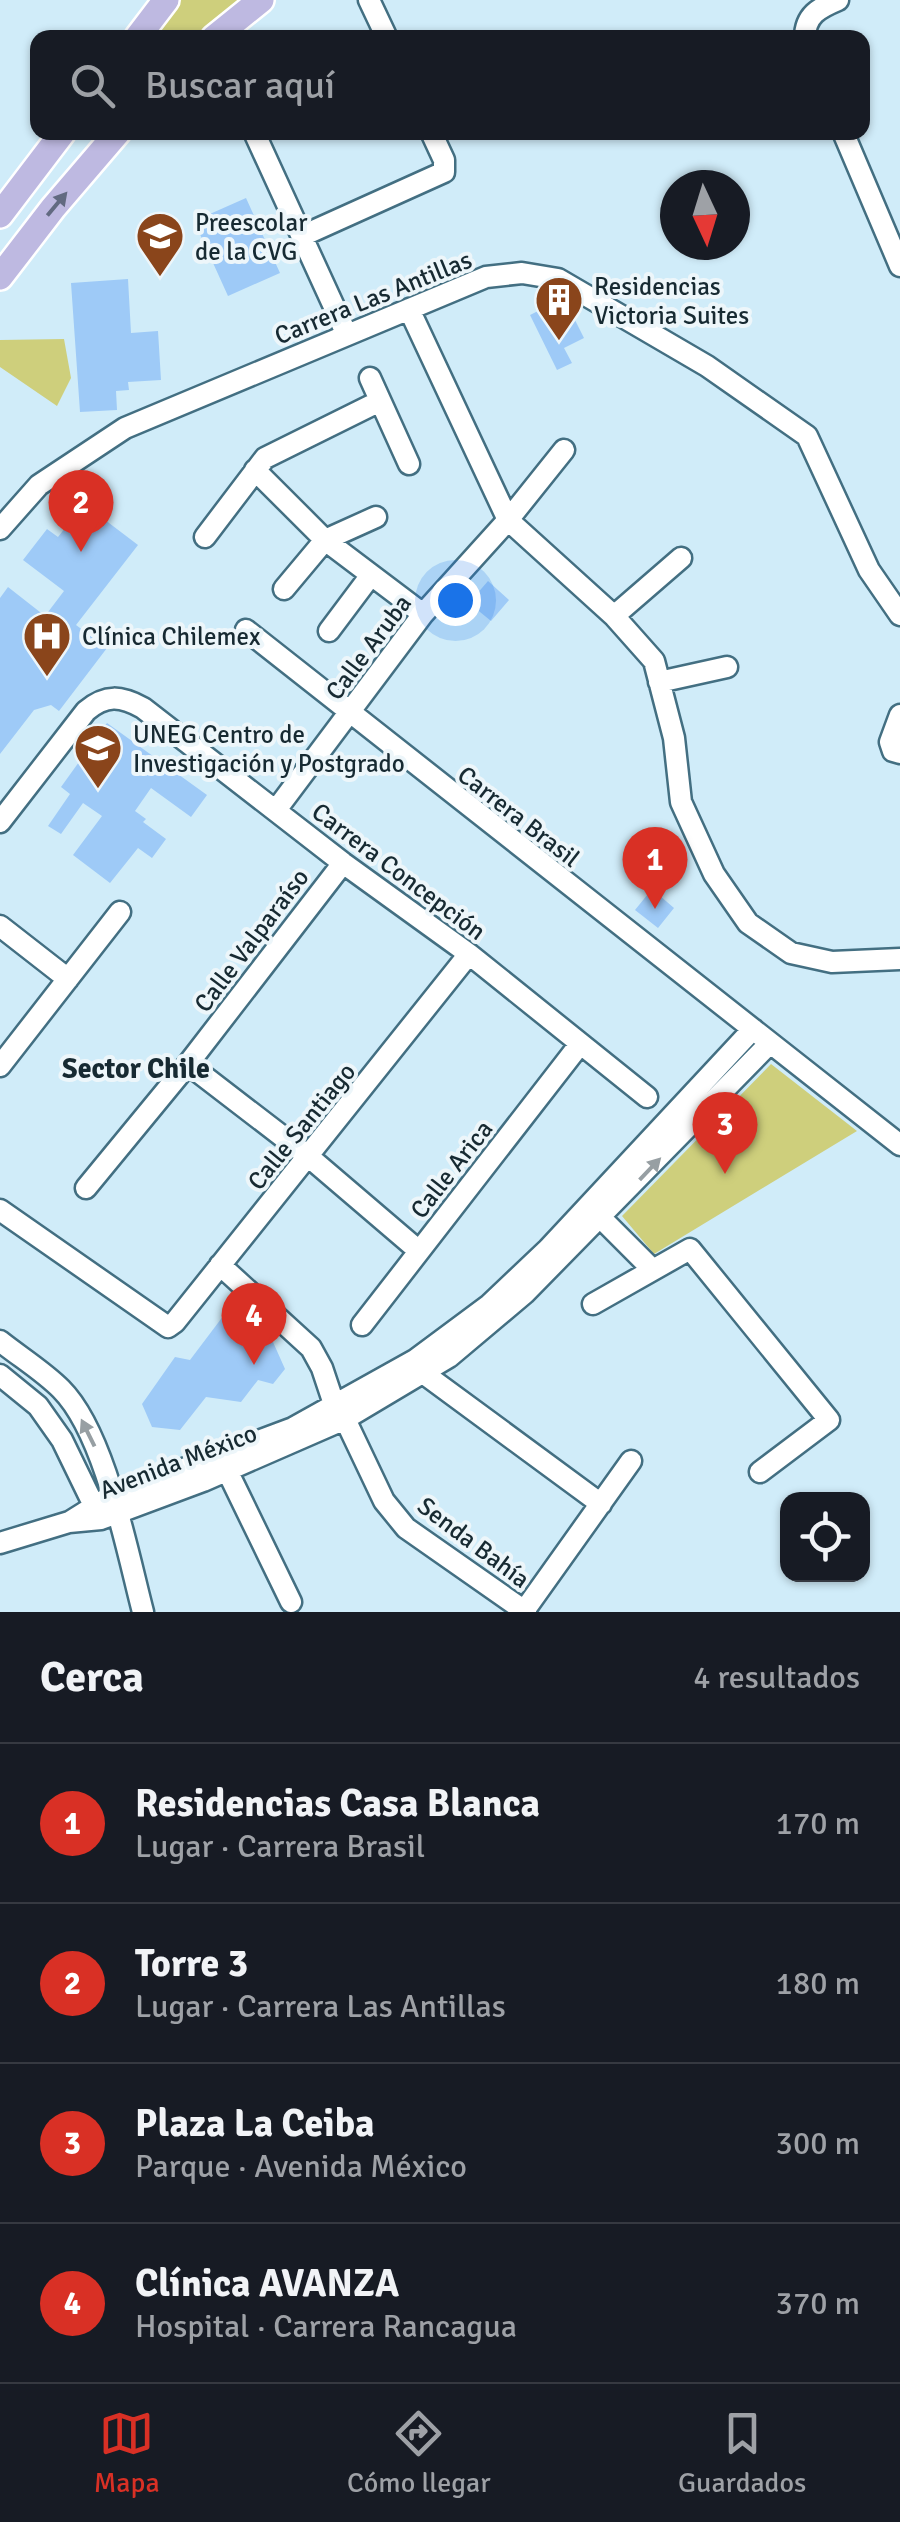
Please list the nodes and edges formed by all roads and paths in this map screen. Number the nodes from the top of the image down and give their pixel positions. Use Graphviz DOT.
graph roads {
  1 [pos="166,0"];
  2 [pos="261,0"];
  3 [pos="369,0"];
  4 [pos="838,0"];
  5 [pos="143,30"];
  6 [pos="224,30"];
  7 [pos="383,30"];
  8 [pos="805,30"];
  9 [pos="57,140"];
  10 [pos="111,140"];
  11 [pos="258,140"];
  12 [pos="435,140"];
  13 [pos="846,140"];
  14 [pos="0,215"];
  15 [pos="302,236"];
  16 [pos="900,266"];
  17 [pos="0,277"];
  18 [pos="409,309"];
  19 [pos="347,335"];
  20 [pos="370,378"];
  21 [pos="380,401"];
  22 [pos="564,450"];
  23 [pos="410,464"];
  24 [pos="255,470"];
  25 [pos="376,517"];
  26 [pos="508,520"];
  27 [pos="0,529"];
  28 [pos="204,537"];
  29 [pos="325,540"];
  30 [pos="681,558"];
  31 [pos="371,575"];
  32 [pos="284,590"];
  33 [pos="423,614"];
  34 [pos="900,615"];
  35 [pos="614,616"];
  36 [pos="246,630"];
  37 [pos="329,631"];
  38 [pos="727,667"];
  39 [pos="659,682"];
  40 [pos="349,715"];
  41 [pos="900,715"];
  42 [pos="900,753"];
  43 [pos="276,810"];
  44 [pos="0,822"];
  45 [pos="343,862"];
  46 [pos="120,912"];
  47 [pos="0,926"];
  48 [pos="470,954"];
  49 [pos="900,959"];
  50 [pos="68,979"];
  51 [pos="753,1030"];
  52 [pos="770,1043"];
  53 [pos="580,1044"];
  54 [pos="188,1064"];
  55 [pos="0,1066"];
  56 [pos="647,1097"];
  57 [pos="900,1146"];
  58 [pos="309,1157"];
  59 [pos="86,1188"];
  60 [pos="0,1210"];
  61 [pos="595,1212"];
  62 [pos="420,1251"];
  63 [pos="220,1264"];
  64 [pos="653,1270"];
  65 [pos="593,1304"];
  66 [pos="362,1325"];
  67 [pos="0,1341"];
  68 [pos="422,1373"];
  69 [pos="0,1375"];
  70 [pos="340,1413"];
  71 [pos="630,1461"];
  72 [pos="224,1463"];
  73 [pos="760,1472"];
  74 [pos="601,1504"];
  75 [pos="105,1508"];
  76 [pos="0,1543"];
  77 [pos="290,1602"];
  78 [pos="525,1611"];
  79 [pos="143,1612"];
  1 -- 5 [label="main road"];
  2 -- 6 [label="main road"];
  3 -- 7 [label="street"];
  4 -- 8 [label="street"];
  9 -- 14 [label="main road"];
  17 -- 10 [label="main road, one-way"];
  11 -- 15 [label="street"];
  12 -- 15 [label="street"];
  13 -- 16 [label="street"];
  15 -- 19 [label="street"];
  18 -- 19 [label="street, Carrera Las Antillas"];
  18 -- 26 [label="street"];
  18 -- 34 [label="street, Carrera Las Antillas"];
  19 -- 27 [label="street, Carrera Las Antillas"];
  20 -- 21 [label="street"];
  21 -- 23 [label="street"];
  21 -- 24 [label="street"];
  22 -- 26 [label="street, Calle Aruba"];
  24 -- 28 [label="street"];
  24 -- 29 [label="street"];
  25 -- 29 [label="street"];
  26 -- 33 [label="street, Calle Aruba"];
  26 -- 35 [label="street"];
  29 -- 31 [label="street"];
  29 -- 32 [label="street"];
  30 -- 35 [label="street"];
  31 -- 33 [label="street"];
  31 -- 37 [label="street"];
  33 -- 40 [label="street, Calle Aruba"];
  35 -- 39 [label="street"];
  36 -- 40 [label="street, Carrera Brasil"];
  38 -- 39 [label="street"];
  39 -- 49 [label="street"];
  40 -- 43 [label="street, Calle Aruba"];
  40 -- 51 [label="street, Carrera Brasil"];
  41 -- 42 [label="street"];
  43 -- 44 [label="street, Carrera Concepción"];
  43 -- 45 [label="street, Carrera Concepción"];
  45 -- 48 [label="street, Carrera Concepción"];
  45 -- 54 [label="street, Calle Valparaíso"];
  46 -- 50 [label="street"];
  47 -- 50 [label="street"];
  48 -- 53 [label="street, Carrera Concepción"];
  48 -- 58 [label="street, Calle Santiago"];
  50 -- 55 [label="street"];
  51 -- 52 [label="street, Carrera Brasil"];
  51 -- 61 [label="street, Avenida México"];
  52 -- 57 [label="street, Carrera Brasil"];
  61 -- 52 [label="street, Avenida México, one-way"];
  53 -- 56 [label="street, Carrera Concepción"];
  53 -- 62 [label="street, Calle Arica"];
  54 -- 58 [label="street"];
  54 -- 59 [label="street, Calle Valparaíso"];
  58 -- 62 [label="street"];
  58 -- 63 [label="street, Calle Santiago"];
  60 -- 63 [label="street, Calle Santiago"];
  61 -- 64 [label="street"];
  61 -- 68 [label="street, Avenida México"];
  61 -- 70 [label="street, Avenida México"];
  62 -- 66 [label="street, Calle Arica"];
  63 -- 70 [label="street, Senda Bahía"];
  64 -- 65 [label="street"];
  64 -- 73 [label="street"];
  75 -- 67 [label="street, one-way"];
  68 -- 70 [label="street, Avenida México"];
  68 -- 74 [label="street"];
  69 -- 75 [label="street"];
  70 -- 72 [label="street, Avenida México"];
  70 -- 78 [label="street, Senda Bahía"];
  71 -- 74 [label="street"];
  72 -- 75 [label="street, Avenida México"];
  72 -- 77 [label="street"];
  74 -- 78 [label="street"];
  75 -- 76 [label="street, Avenida México"];
  75 -- 79 [label="street"];
}
